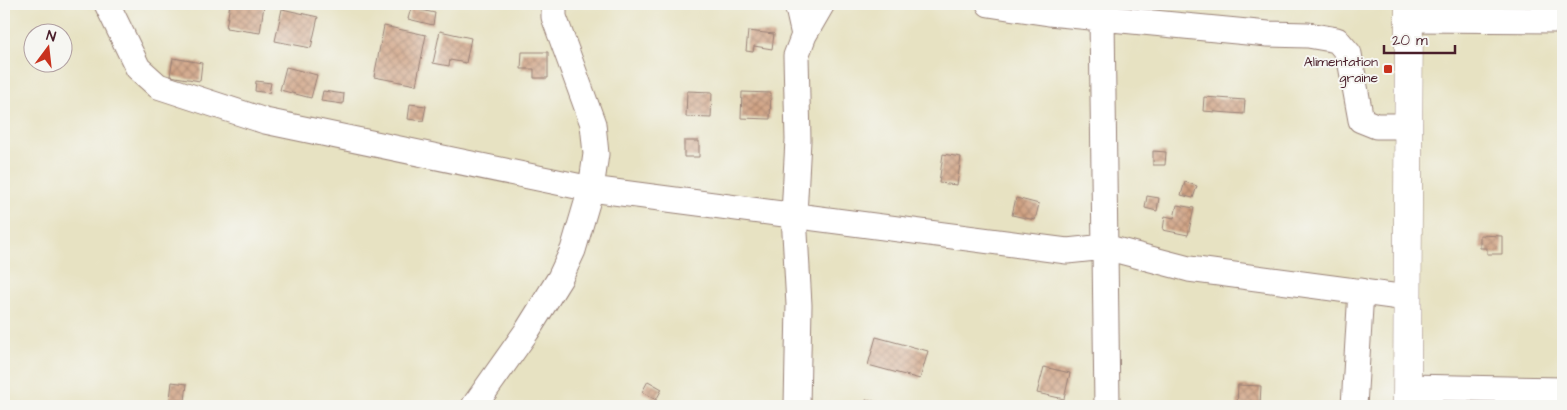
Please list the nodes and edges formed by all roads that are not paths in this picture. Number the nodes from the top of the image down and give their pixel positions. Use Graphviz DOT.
graph roads {
  1 [pos="107,4"];
  2 [pos="554,4"];
  3 [pos="797,4"];
  4 [pos="822,4"];
  5 [pos="989,4"];
  6 [pos="1054,8"];
  7 [pos="1409,11"];
  8 [pos="1102,18"];
  9 [pos="1563,20"];
  10 [pos="804,35"];
  11 [pos="1408,126"];
  12 [pos="591,189"];
  13 [pos="794,215"];
  14 [pos="1105,247"];
  15 [pos="1361,291"];
  16 [pos="1407,298"];
  17 [pos="1563,390"];
  18 [pos="1408,397"];
  19 [pos="474,406"];
  20 [pos="797,406"];
  21 [pos="1107,406"];
  22 [pos="1354,406"];
  1 -- 12 [label="street"];
  2 -- 12 [label="street"];
  3 -- 10 [label="street"];
  4 -- 10 [label="street"];
  5 -- 6 [label="street"];
  6 -- 8 [label="street"];
  7 -- 9 [label="street"];
  7 -- 11 [label="main road"];
  8 -- 11 [label="street"];
  8 -- 14 [label="street"];
  10 -- 13 [label="street"];
  11 -- 16 [label="main road"];
  12 -- 13 [label="street"];
  12 -- 19 [label="street"];
  13 -- 14 [label="street"];
  13 -- 20 [label="street"];
  14 -- 15 [label="street"];
  14 -- 21 [label="street"];
  15 -- 16 [label="street"];
  15 -- 22 [label="street"];
  16 -- 18 [label="main road"];
  17 -- 18 [label="street"];
}
